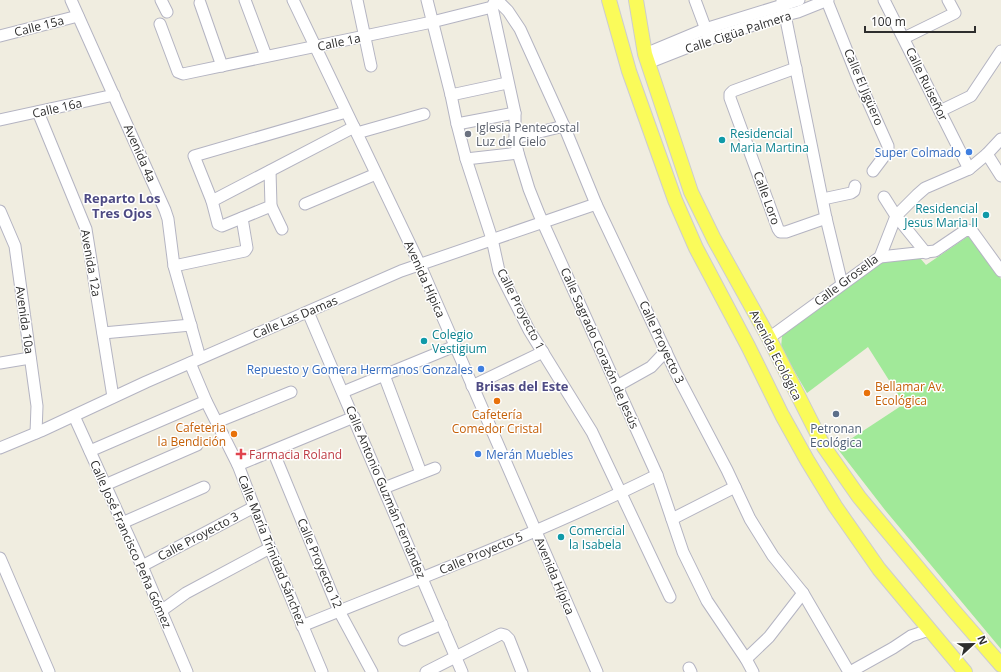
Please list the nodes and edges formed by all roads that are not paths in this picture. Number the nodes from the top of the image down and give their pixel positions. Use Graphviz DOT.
graph roads {
  1 [pos="71,0"];
  2 [pos="161,0"];
  3 [pos="245,0"];
  4 [pos="293,0"];
  5 [pos="357,0"];
  6 [pos="427,0"];
  7 [pos="608,0"];
  8 [pos="636,0"];
  9 [pos="694,0"];
  10 [pos="799,0"];
  11 [pos="828,0"];
  12 [pos="884,0"];
  13 [pos="948,0"];
  14 [pos="495,2"];
  15 [pos="200,3"];
  16 [pos="784,7"];
  17 [pos="167,12"];
  18 [pos="78,16"];
  19 [pos="432,22"];
  20 [pos="160,24"];
  21 [pos="1,32"];
  22 [pos="707,34"];
  23 [pos="364,37"];
  24 [pos="904,38"];
  25 [pos="315,47"];
  26 [pos="1001,51"];
  27 [pos="266,56"];
  28 [pos="646,58"];
  29 [pos="222,66"];
  30 [pos="371,66"];
  31 [pos="796,68"];
  32 [pos="507,83"];
  33 [pos="114,95"];
  34 [pos="451,95"];
  35 [pos="940,111"];
  36 [pos="38,112"];
  37 [pos="346,112"];
  38 [pos="515,113"];
  39 [pos="424,114"];
  40 [pos="0,120"];
  41 [pos="457,124"];
  42 [pos="564,126"];
  43 [pos="355,130"];
  44 [pos="515,138"];
  45 [pos="1001,139"];
  46 [pos="518,153"];
  47 [pos="987,154"];
  48 [pos="466,159"];
  49 [pos="969,169"];
  50 [pos="270,171"];
  51 [pos="872,171"];
  52 [pos="376,174"];
  53 [pos="1001,176"];
  54 [pos="855,186"];
  55 [pos="884,197"];
  56 [pos="823,199"];
  57 [pos="212,201"];
  58 [pos="305,204"];
  59 [pos="596,204"];
  60 [pos="271,206"];
  61 [pos="0,211"];
  62 [pos="896,216"];
  63 [pos="242,218"];
  64 [pos="826,218"];
  65 [pos="543,222"];
  66 [pos="282,229"];
  67 [pos="492,239"];
  68 [pos="926,253"];
  69 [pos="880,257"];
  70 [pos="420,265"];
  71 [pos="174,266"];
  72 [pos="1001,271"];
  73 [pos="842,284"];
  74 [pos="308,312"];
  75 [pos="191,325"];
  76 [pos="103,333"];
  77 [pos="769,338"];
  78 [pos="455,346"];
  79 [pos="666,351"];
  80 [pos="543,352"];
  81 [pos="30,358"];
  82 [pos="195,361"];
  83 [pos="0,363"];
  84 [pos="384,375"];
  85 [pos="472,386"];
  86 [pos="617,386"];
  87 [pos="291,392"];
  88 [pos="343,392"];
  89 [pos="113,397"];
  90 [pos="206,401"];
  91 [pos="74,416"];
  92 [pos="354,418"];
  93 [pos="217,422"];
  94 [pos="36,433"];
  95 [pos="197,445"];
  96 [pos="0,448"];
  97 [pos="90,451"];
  98 [pos="273,451"];
  99 [pos="238,465"];
  100 [pos="435,468"];
  101 [pos="421,473"];
  102 [pos="658,475"];
  103 [pos="105,485"];
  104 [pos="204,487"];
  105 [pos="735,487"];
  106 [pos="384,488"];
  107 [pos="621,493"];
  108 [pos="254,507"];
  109 [pos="672,519"];
  110 [pos="122,523"];
  111 [pos="535,530"];
  112 [pos="270,548"];
  113 [pos="0,558"];
  114 [pos="142,566"];
  115 [pos="423,577"];
  116 [pos="803,593"];
  117 [pos="670,598"];
  118 [pos="161,611"];
  119 [pos="339,611"];
  120 [pos="442,624"];
  121 [pos="302,626"];
  122 [pos="929,630"];
  123 [pos="404,640"];
  124 [pos="456,656"];
  125 [pos="746,659"];
  126 [pos="1001,665"];
  127 [pos="49,672"];
  128 [pos="187,672"];
  129 [pos="322,672"];
  130 [pos="372,672"];
  131 [pos="426,672"];
  132 [pos="462,672"];
  133 [pos="522,672"];
  134 [pos="597,672"];
  135 [pos="753,672"];
  136 [pos="850,672"];
  137 [pos="965,672"];
  1 -- 18 [label="street, Avenida 4a"];
  2 -- 17 [label="street"];
  3 -- 27 [label="street"];
  4 -- 25 [label="street, Avenida Hípica"];
  5 -- 23 [label="street"];
  6 -- 19 [label="street, Calle Proyecto 1"];
  7 -- 122 [label="main road"];
  8 -- 28 [label="main road, Avenida Ecológica"];
  9 -- 22 [label="street"];
  10 -- 16 [label="street, Calle Cigüa Palmera"];
  11 -- 16 [label="street, Calle Cigüa Palmera"];
  11 -- 51 [label="street, Calle El Jigüero"];
  12 -- 24 [label="street, Calle Ruiseñor"];
  13 -- 24 [label="street"];
  14 -- 19 [label="street, Calle 1a"];
  14 -- 32 [label="street, Calle Sagrado Corazón de Jesús"];
  14 -- 42 [label="street, Calle Proyecto 3"];
  15 -- 29 [label="street"];
  16 -- 22 [label="street, Calle Cigüa Palmera"];
  16 -- 31 [label="street"];
  18 -- 21 [label="street, Calle 15a"];
  18 -- 33 [label="street, Avenida 4a"];
  19 -- 23 [label="street, Calle 1a"];
  19 -- 34 [label="street, Calle Proyecto 1"];
  20 -- 29 [label="street, Calle 1a"];
  22 -- 28 [label="street, Calle Cigüa Palmera"];
  23 -- 25 [label="street, Calle 1a"];
  23 -- 30 [label="street"];
  24 -- 35 [label="street, Calle Ruiseñor"];
  25 -- 27 [label="street, Calle 1a"];
  25 -- 37 [label="street, Avenida Hípica"];
  26 -- 35 [label="street"];
  27 -- 29 [label="street, Calle 1a"];
  28 -- 77 [label="main road, Avenida Ecológica"];
  31 -- 56 [label="street"];
  31 -- 64 [label="street, Calle Loro"];
  32 -- 34 [label="street"];
  32 -- 38 [label="street, Calle Sagrado Corazón de Jesús"];
  33 -- 36 [label="street, Calle 16a"];
  33 -- 71 [label="street, Avenida 4a"];
  34 -- 41 [label="street, Calle Proyecto 1"];
  35 -- 49 [label="street, Calle Ruiseñor"];
  36 -- 40 [label="street, Calle 16a"];
  36 -- 76 [label="street, Avenida 12a"];
  37 -- 43 [label="street, Avenida Hípica"];
  37 -- 57 [label="street"];
  38 -- 41 [label="street"];
  38 -- 44 [label="street, Calle Sagrado Corazón de Jesús"];
  39 -- 43 [label="street"];
  41 -- 48 [label="street, Calle Proyecto 1"];
  42 -- 44 [label="street"];
  42 -- 59 [label="street, Calle Proyecto 3"];
  43 -- 50 [label="street"];
  43 -- 52 [label="street, Avenida Hípica"];
  44 -- 46 [label="street, Calle Sagrado Corazón de Jesús"];
  45 -- 47 [label="street, Calle Grosella"];
  46 -- 48 [label="street"];
  46 -- 65 [label="street, Calle Sagrado Corazón de Jesús"];
  47 -- 49 [label="street, Calle Grosella"];
  47 -- 53 [label="street"];
  48 -- 67 [label="street, Calle Proyecto 1"];
  49 -- 62 [label="street, Calle Grosella"];
  50 -- 57 [label="street"];
  50 -- 60 [label="street"];
  52 -- 58 [label="street"];
  52 -- 70 [label="street, Avenida Hípica"];
  54 -- 56 [label="street"];
  55 -- 62 [label="street"];
  56 -- 64 [label="street"];
  57 -- 63 [label="street"];
  59 -- 65 [label="street, Calle Las Damas"];
  59 -- 79 [label="street, Calle Proyecto 3"];
  60 -- 63 [label="street"];
  60 -- 66 [label="street"];
  61 -- 81 [label="street, Avenida 10a"];
  62 -- 68 [label="street"];
  62 -- 69 [label="street, Calle Grosella"];
  63 -- 71 [label="street"];
  64 -- 73 [label="street"];
  65 -- 67 [label="street, Calle Las Damas"];
  65 -- 86 [label="street, Calle Sagrado Corazón de Jesús"];
  67 -- 70 [label="street, Calle Las Damas"];
  67 -- 80 [label="street, Calle Proyecto 1"];
  68 -- 69 [label="street"];
  68 -- 72 [label="street"];
  69 -- 73 [label="street, Calle Grosella"];
  70 -- 74 [label="street, Calle Las Damas"];
  70 -- 78 [label="street, Avenida Hípica"];
  71 -- 75 [label="street, Avenida 4a"];
  73 -- 77 [label="street, Calle Grosella"];
  74 -- 82 [label="street, Calle Las Damas"];
  74 -- 88 [label="street, Calle Antonio Guzmán Fernández"];
  75 -- 76 [label="street"];
  75 -- 82 [label="street, Avenida 4a"];
  76 -- 89 [label="street, Avenida 12a"];
  77 -- 126 [label="main road, Avenida Ecológica"];
  78 -- 84 [label="street"];
  78 -- 85 [label="street, Avenida Hípica"];
  79 -- 86 [label="street"];
  79 -- 105 [label="street, Calle Proyecto 3"];
  80 -- 85 [label="street"];
  80 -- 107 [label="street, Calle Proyecto 1"];
  81 -- 83 [label="street"];
  81 -- 94 [label="street, Avenida 10a"];
  82 -- 89 [label="street, Calle Las Damas"];
  82 -- 90 [label="street, Calle María Trinidad Sánchez"];
  84 -- 88 [label="street"];
  84 -- 101 [label="street"];
  85 -- 111 [label="street, Avenida Hípica"];
  86 -- 102 [label="street, Calle Sagrado Corazón de Jesús"];
  87 -- 93 [label="street"];
  88 -- 92 [label="street, Calle Antonio Guzmán Fernández"];
  89 -- 91 [label="street, Calle Las Damas"];
  90 -- 93 [label="street, Calle María Trinidad Sánchez"];
  90 -- 97 [label="street"];
  91 -- 94 [label="street, Calle Las Damas"];
  91 -- 97 [label="street, Calle José Francisco Peña Gómez"];
  92 -- 98 [label="street"];
  92 -- 106 [label="street, Calle Antonio Guzmán Fernández"];
  93 -- 99 [label="street, Calle María Trinidad Sánchez"];
  94 -- 96 [label="street, Calle Las Damas"];
  95 -- 103 [label="street"];
  97 -- 103 [label="street, Calle José Francisco Peña Gómez"];
  98 -- 99 [label="street"];
  98 -- 119 [label="street, Calle Proyecto 12"];
  99 -- 108 [label="street, Calle María Trinidad Sánchez"];
  100 -- 101 [label="street"];
  101 -- 106 [label="street"];
  102 -- 107 [label="street, Calle Proyecto 5"];
  102 -- 109 [label="street, Calle Sagrado Corazón de Jesús"];
  103 -- 110 [label="street, Calle José Francisco Peña Gómez"];
  104 -- 110 [label="street"];
  105 -- 109 [label="street"];
  105 -- 116 [label="street, Calle Proyecto 3"];
  106 -- 115 [label="street, Calle Antonio Guzmán Fernández"];
  107 -- 111 [label="street, Calle Proyecto 5"];
  107 -- 117 [label="street, Calle Proyecto 1"];
  108 -- 112 [label="street, Calle María Trinidad Sánchez"];
  108 -- 114 [label="street, Calle Proyecto 3"];
  109 -- 125 [label="street, Calle Sagrado Corazón de Jesús"];
  110 -- 114 [label="street, Calle José Francisco Peña Gómez"];
  111 -- 115 [label="street, Calle Proyecto 5"];
  111 -- 134 [label="street, Avenida Hípica"];
  112 -- 118 [label="street"];
  112 -- 121 [label="street, Calle María Trinidad Sánchez"];
  113 -- 127 [label="street"];
  114 -- 118 [label="street, Calle José Francisco Peña Gómez"];
  115 -- 119 [label="street, Calle Proyecto 5"];
  115 -- 120 [label="street, Calle Antonio Guzmán Fernández"];
  116 -- 125 [label="street"];
  116 -- 136 [label="street, Calle Proyecto 3"];
  118 -- 128 [label="street, Calle José Francisco Peña Gómez"];
  119 -- 121 [label="street, Calle Proyecto 5"];
  119 -- 130 [label="street, Calle Proyecto 12"];
  120 -- 123 [label="street"];
  120 -- 124 [label="street, Calle Antonio Guzmán Fernández"];
  121 -- 129 [label="street, Calle María Trinidad Sánchez"];
  122 -- 136 [label="street"];
  122 -- 137 [label="main road"];
  124 -- 131 [label="street"];
  124 -- 132 [label="street, Calle Antonio Guzmán Fernández"];
  124 -- 133 [label="street"];
  125 -- 135 [label="street, Calle Sagrado Corazón de Jesús"];
}
